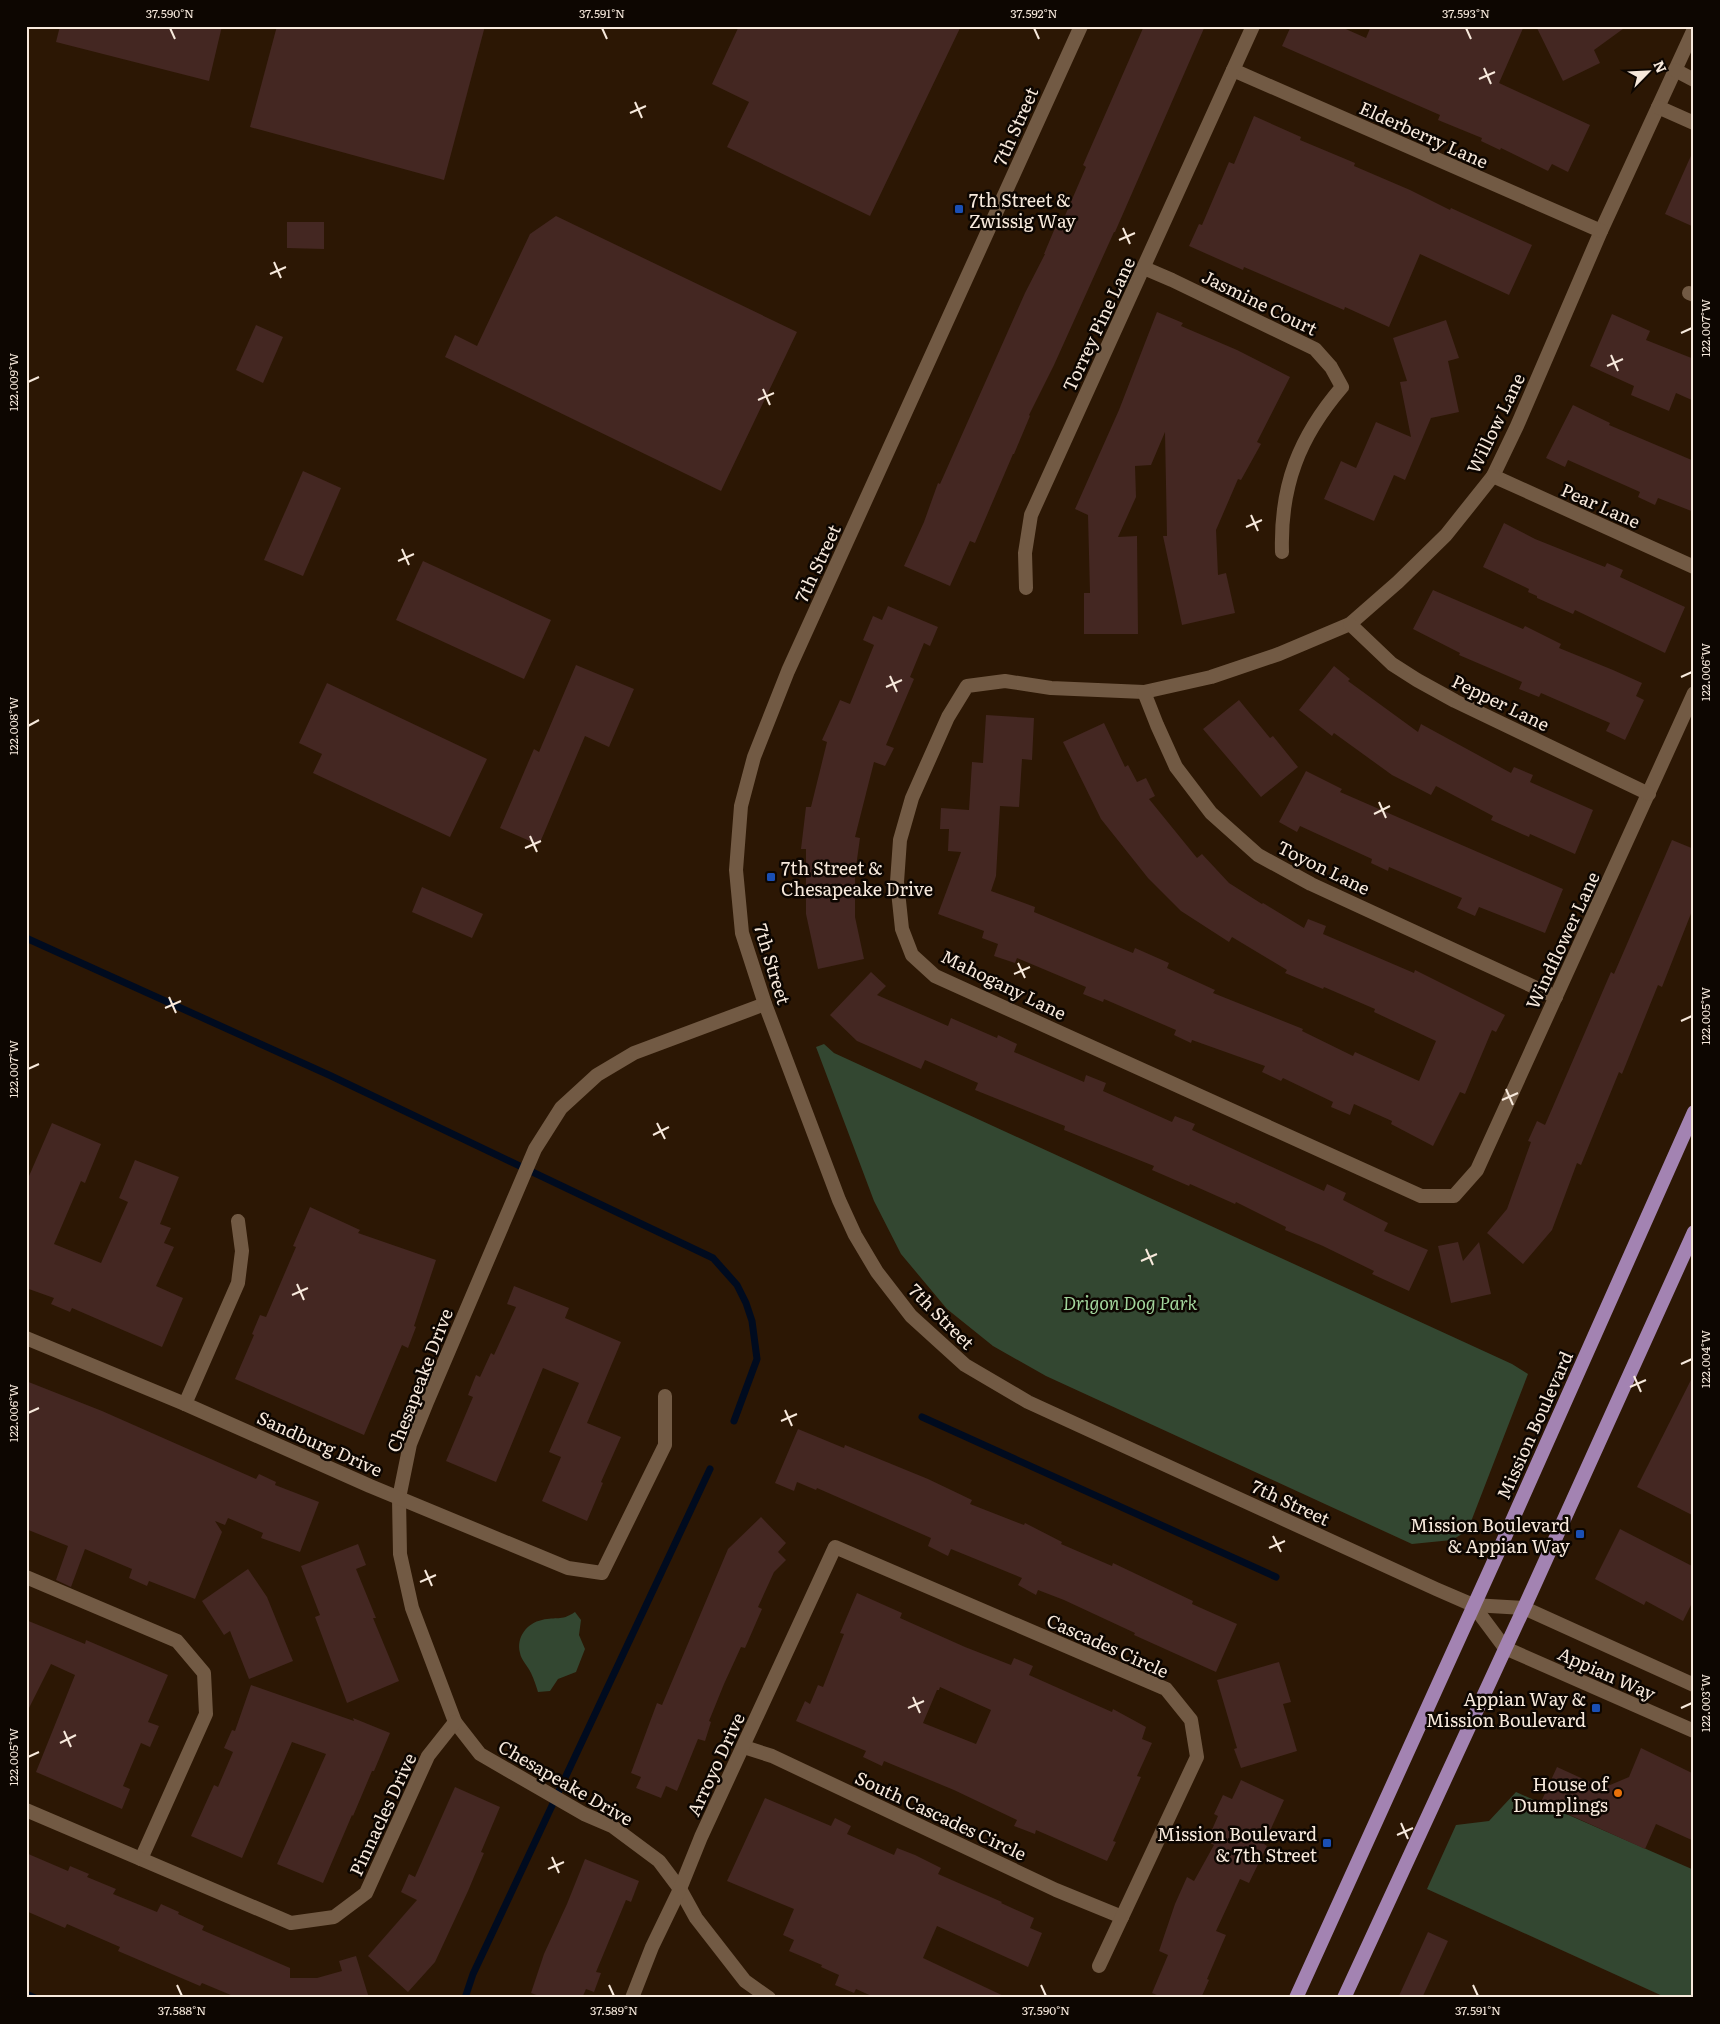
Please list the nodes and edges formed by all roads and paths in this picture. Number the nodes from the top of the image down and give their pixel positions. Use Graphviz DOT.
graph roads {
  1 [pos="1081,26"];
  2 [pos="1253,26"];
  3 [pos="1694,29"];
  4 [pos="1233,70"];
  5 [pos="1675,70"];
  6 [pos="1694,80"];
  7 [pos="1658,107"];
  8 [pos="1694,123"];
  9 [pos="1601,231"];
  10 [pos="1144,268"];
  11 [pos="1493,476"];
  12 [pos="1282,552"];
  13 [pos="1694,567"];
  14 [pos="1026,588"];
  15 [pos="1350,624"];
  16 [pos="1144,692"];
  17 [pos="1694,693"];
  18 [pos="1649,794"];
  19 [pos="1556,997"];
  20 [pos="765,1004"];
  21 [pos="1694,1112"];
  22 [pos="1454,1196"];
  23 [pos="238,1221"];
  24 [pos="1694,1232"];
  25 [pos="26,1338"];
  26 [pos="665,1396"];
  27 [pos="185,1404"];
  28 [pos="399,1498"];
  29 [pos="835,1547"];
  30 [pos="26,1577"];
  31 [pos="1473,1605"];
  32 [pos="1524,1608"];
  33 [pos="1505,1648"];
  34 [pos="1694,1685"];
  35 [pos="455,1722"];
  36 [pos="1694,1731"];
  37 [pos="744,1747"];
  38 [pos="26,1810"];
  39 [pos="141,1859"];
  40 [pos="680,1889"];
  41 [pos="1122,1917"];
  42 [pos="1099,1966"];
  43 [pos="632,1998"];
  44 [pos="769,1998"];
  45 [pos="1296,1998"];
  46 [pos="1344,1998"];
  1 -- 20 [label="street, 7th Street"];
  2 -- 4 [label="street, Torrey Pine Lane"];
  3 -- 5 [label="street, Willow Lane"];
  4 -- 9 [label="street, Elderberry Lane"];
  4 -- 10 [label="street, Torrey Pine Lane"];
  5 -- 6 [label="street"];
  5 -- 7 [label="street, Willow Lane"];
  7 -- 8 [label="street"];
  7 -- 9 [label="street, Willow Lane"];
  9 -- 11 [label="street, Willow Lane"];
  10 -- 12 [label="street, Jasmine Court"];
  10 -- 14 [label="street, Torrey Pine Lane"];
  11 -- 13 [label="street, Pear Lane"];
  11 -- 15 [label="street, Willow Lane"];
  15 -- 16 [label="street, Willow Lane"];
  15 -- 18 [label="street, Pepper Lane"];
  16 -- 19 [label="street, Toyon Lane"];
  16 -- 22 [label="street, Mahogany Lane"];
  17 -- 18 [label="street, Windflower Lane"];
  18 -- 19 [label="street, Windflower Lane"];
  19 -- 22 [label="street, Windflower Lane"];
  20 -- 28 [label="street, Chesapeake Drive"];
  20 -- 31 [label="street, 7th Street"];
  21 -- 31 [label="main road, Mission Boulevard"];
  23 -- 27 [label="street"];
  24 -- 32 [label="main road"];
  25 -- 27 [label="street, Sandburg Drive"];
  26 -- 28 [label="street, Sandburg Drive"];
  27 -- 28 [label="street, Sandburg Drive"];
  28 -- 35 [label="street, Chesapeake Drive"];
  29 -- 37 [label="street, Arroyo Drive"];
  29 -- 41 [label="street, Cascades Circle"];
  30 -- 39 [label="street"];
  31 -- 32 [label="street, 7th Street"];
  31 -- 33 [label="street, 7th Street"];
  31 -- 45 [label="main road, Mission Boulevard"];
  32 -- 33 [label="main road"];
  32 -- 34 [label="street, Appian Way"];
  33 -- 36 [label="street, Appian Way"];
  33 -- 46 [label="main road"];
  35 -- 39 [label="street, Pinnacles Drive"];
  35 -- 40 [label="street, Chesapeake Drive"];
  37 -- 40 [label="street, Arroyo Drive"];
  37 -- 41 [label="street, South Cascades Circle"];
  38 -- 39 [label="street, Pinnacles Drive"];
  40 -- 43 [label="street, Arroyo Drive"];
  40 -- 44 [label="street, Chesapeake Drive"];
  41 -- 42 [label="street, Cascades Circle"];
}
